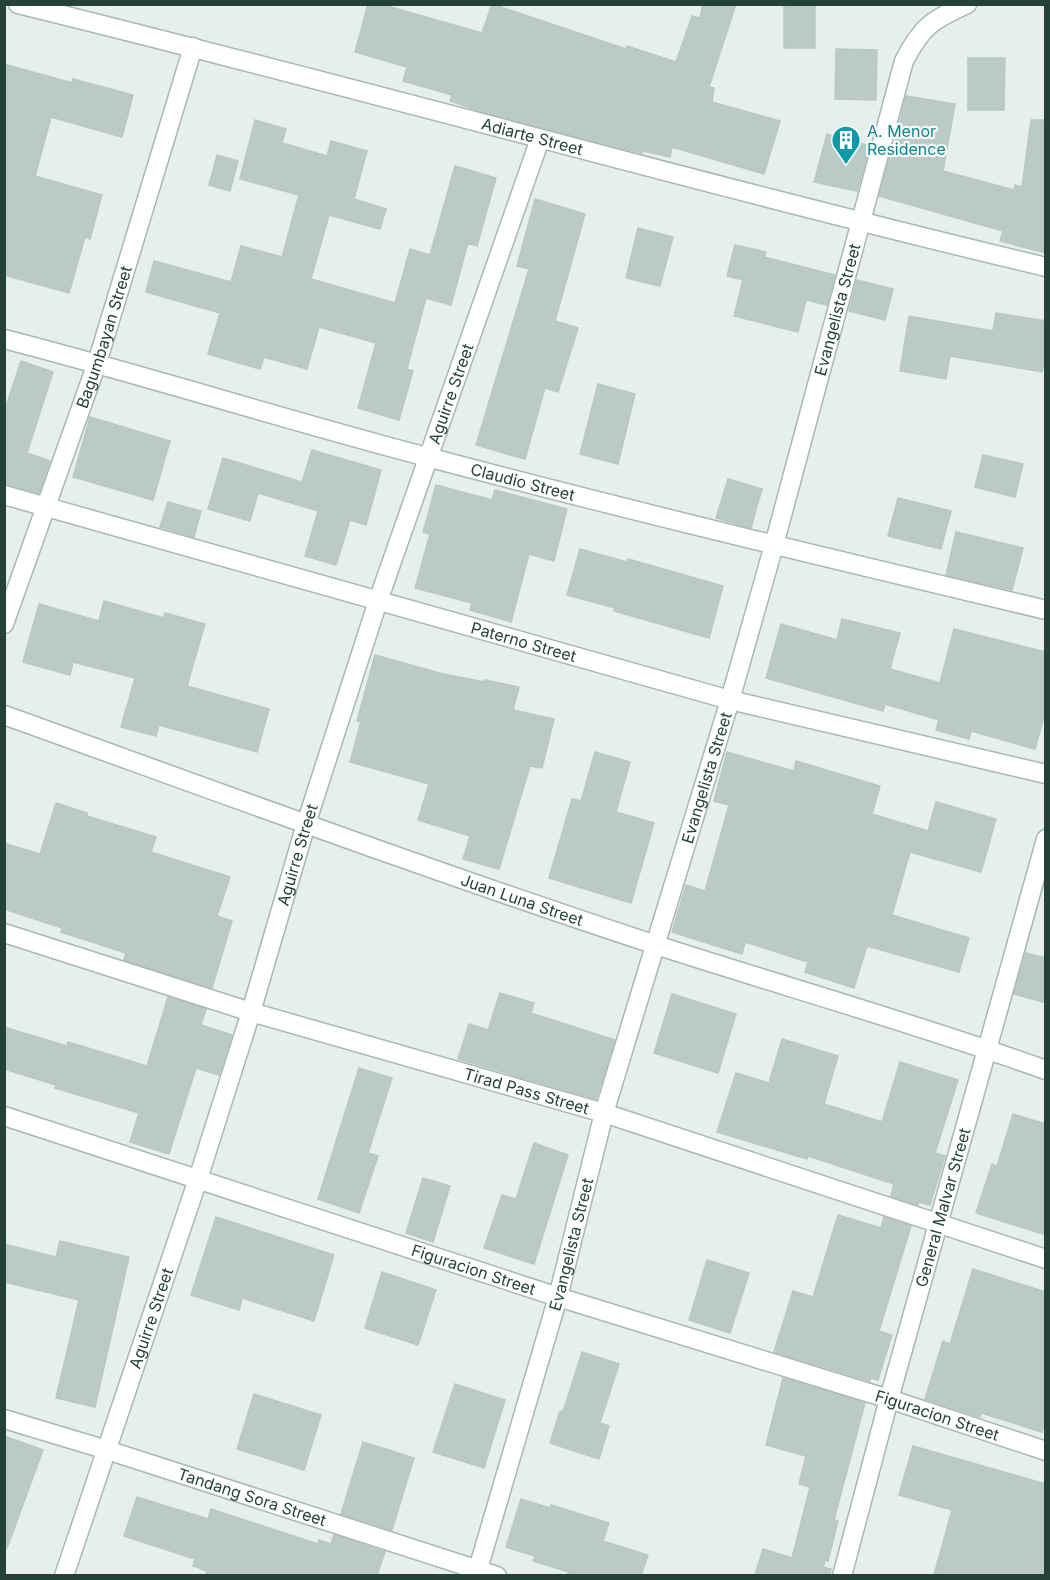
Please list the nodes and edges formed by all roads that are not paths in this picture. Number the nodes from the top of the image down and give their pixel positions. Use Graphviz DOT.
graph roads {
  1 [pos="18,4"];
  2 [pos="967,4"];
  3 [pos="193,47"];
  4 [pos="540,140"];
  5 [pos="859,223"];
  6 [pos="1046,267"];
  7 [pos="4,339"];
  8 [pos="97,363"];
  9 [pos="429,458"];
  10 [pos="4,495"];
  11 [pos="47,508"];
  12 [pos="774,545"];
  13 [pos="378,601"];
  14 [pos="1046,610"];
  15 [pos="4,624"];
  16 [pos="730,700"];
  17 [pos="4,715"];
  18 [pos="1046,774"];
  19 [pos="306,824"];
  20 [pos="1046,839"];
  21 [pos="4,933"];
  22 [pos="655,944"];
  23 [pos="251,1012"];
  24 [pos="986,1049"];
  25 [pos="1046,1070"];
  26 [pos="604,1113"];
  27 [pos="4,1116"];
  28 [pos="198,1179"];
  29 [pos="938,1224"];
  30 [pos="1046,1259"];
  31 [pos="558,1297"];
  32 [pos="889,1399"];
  33 [pos="4,1419"];
  34 [pos="107,1450"];
  35 [pos="1046,1450"];
  36 [pos="477,1573"];
  37 [pos="64,1575"];
  38 [pos="497,1575"];
  39 [pos="842,1575"];
  1 -- 3 [label="street, Adiarte Street"];
  2 -- 5 [label="street, Evangelista Street"];
  3 -- 4 [label="street, Adiarte Street"];
  3 -- 8 [label="street, Bagumbayan Street"];
  4 -- 5 [label="street, Adiarte Street"];
  4 -- 9 [label="street, Aguirre Street"];
  5 -- 6 [label="street, Adiarte Street"];
  5 -- 12 [label="street, Evangelista Street"];
  7 -- 8 [label="street, Claudio Street"];
  8 -- 9 [label="street, Claudio Street"];
  8 -- 11 [label="street, Bagumbayan Street"];
  9 -- 12 [label="street, Claudio Street"];
  9 -- 13 [label="street, Aguirre Street"];
  10 -- 11 [label="street, Paterno Street"];
  11 -- 13 [label="street, Paterno Street"];
  11 -- 15 [label="street, Bagumbayan Street"];
  12 -- 14 [label="street, Claudio Street"];
  12 -- 16 [label="street, Evangelista Street"];
  13 -- 16 [label="street, Paterno Street"];
  13 -- 19 [label="street, Aguirre Street"];
  16 -- 18 [label="street, Paterno Street"];
  16 -- 22 [label="street, Evangelista Street"];
  17 -- 19 [label="street, Juan Luna Street"];
  19 -- 22 [label="street, Juan Luna Street"];
  19 -- 23 [label="street, Aguirre Street"];
  20 -- 24 [label="street, General Malvar Street"];
  21 -- 23 [label="street, Tirad Pass Street"];
  22 -- 24 [label="street, Juan Luna Street"];
  22 -- 26 [label="street, Evangelista Street"];
  23 -- 26 [label="street, Tirad Pass Street"];
  23 -- 28 [label="street, Aguirre Street"];
  24 -- 25 [label="street, Juan Luna Street"];
  24 -- 29 [label="street, General Malvar Street"];
  26 -- 29 [label="street, Tirad Pass Street"];
  26 -- 31 [label="street, Evangelista Street"];
  27 -- 28 [label="street, Figuracion Street"];
  28 -- 31 [label="street, Figuracion Street"];
  28 -- 34 [label="street, Aguirre Street"];
  29 -- 30 [label="street, Tirad Pass Street"];
  29 -- 32 [label="street, General Malvar Street"];
  31 -- 32 [label="street, Figuracion Street"];
  31 -- 36 [label="street, Evangelista Street"];
  32 -- 35 [label="street, Figuracion Street"];
  32 -- 39 [label="street, General Malvar Street"];
  33 -- 34 [label="street, Tandang Sora Street"];
  34 -- 36 [label="street, Tandang Sora Street"];
  34 -- 37 [label="street, Aguirre Street"];
  36 -- 38 [label="street, Tandang Sora Street"];
}
